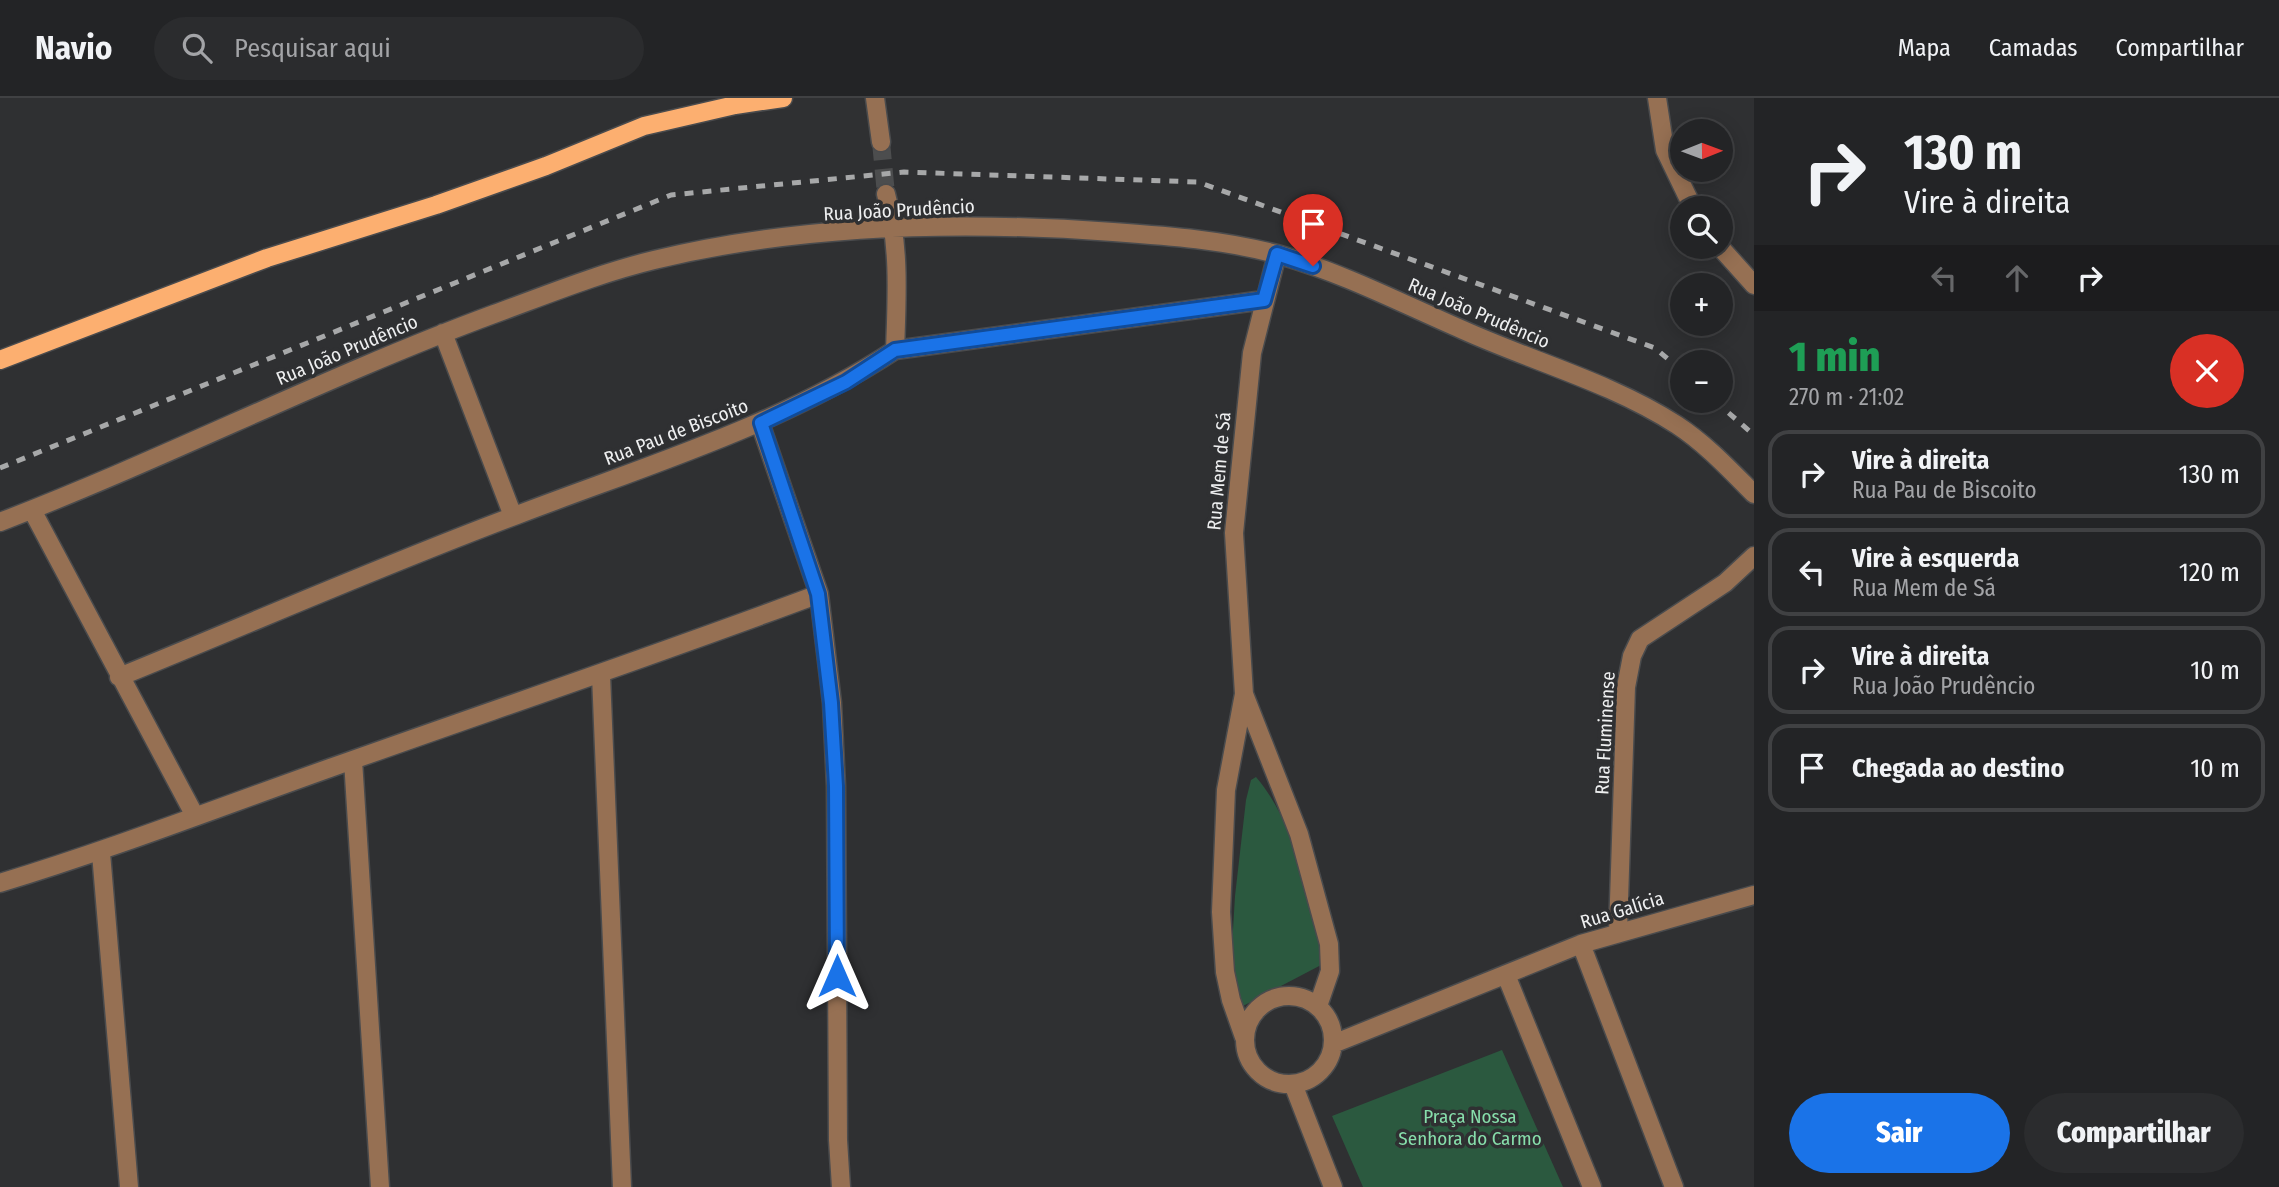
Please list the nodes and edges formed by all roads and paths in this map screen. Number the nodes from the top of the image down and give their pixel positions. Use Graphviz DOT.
graph roads {
  1 [pos="783,98"];
  2 [pos="875,98"];
  3 [pos="1657,98"];
  4 [pos="881,142"];
  5 [pos="886,194"];
  6 [pos="1687,196"];
  7 [pos="895,227"];
  8 [pos="1277,254"];
  9 [pos="1731,259"];
  10 [pos="1754,285"];
  11 [pos="1264,300"];
  12 [pos="443,333"];
  13 [pos="895,350"];
  14 [pos="0,360"];
  15 [pos="761,423"];
  16 [pos="1754,495"];
  17 [pos="32,510"];
  18 [pos="513,516"];
  19 [pos="0,522"];
  20 [pos="1754,556"];
  21 [pos="818,594"];
  22 [pos="601,675"];
  23 [pos="119,677"];
  24 [pos="1244,694"];
  25 [pos="353,760"];
  26 [pos="195,816"];
  27 [pos="101,853"];
  28 [pos="0,883"];
  29 [pos="1754,895"];
  30 [pos="1618,931"];
  31 [pos="1581,944"];
  32 [pos="1506,975"];
  33 [pos="1318,1006"];
  34 [pos="1244,1037"];
  35 [pos="1333,1044"];
  36 [pos="1293,1084"];
  37 [pos="129,1187"];
  38 [pos="380,1187"];
  39 [pos="622,1187"];
  40 [pos="841,1187"];
  41 [pos="1332,1187"];
  42 [pos="1592,1187"];
  43 [pos="1674,1187"];
  1 -- 14 [label="main road"];
  2 -- 4 [label="street"];
  3 -- 6 [label="street"];
  5 -- 7 [label="street"];
  7 -- 8 [label="street, Rua João Prudêncio"];
  7 -- 12 [label="street, Rua João Prudêncio"];
  7 -- 13 [label="street"];
  8 -- 11 [label="street, Rua Mem de Sá"];
  8 -- 16 [label="street, Rua João Prudêncio"];
  9 -- 10 [label="street"];
  11 -- 13 [label="street, Rua Pau de Biscoito"];
  11 -- 24 [label="street, Rua Mem de Sá"];
  12 -- 17 [label="street, Rua João Prudêncio"];
  12 -- 18 [label="street"];
  13 -- 15 [label="street, Rua Pau de Biscoito"];
  15 -- 18 [label="street, Rua Pau de Biscoito"];
  15 -- 21 [label="street"];
  17 -- 19 [label="street, Rua João Prudêncio"];
  17 -- 23 [label="street"];
  18 -- 23 [label="street, Rua Pau de Biscoito"];
  20 -- 30 [label="street, Rua Fluminense"];
  21 -- 22 [label="street"];
  21 -- 40 [label="street"];
  22 -- 25 [label="street"];
  22 -- 39 [label="street"];
  23 -- 26 [label="street"];
  24 -- 33 [label="street, Rua Mem de Sá"];
  24 -- 34 [label="street, Rua Mem de Sá"];
  25 -- 26 [label="street"];
  25 -- 38 [label="street"];
  26 -- 27 [label="street"];
  27 -- 28 [label="street"];
  27 -- 37 [label="street"];
  29 -- 30 [label="street, Rua Galícia"];
  30 -- 31 [label="street, Rua Galícia"];
  31 -- 32 [label="street, Rua Galícia"];
  31 -- 43 [label="street"];
  32 -- 35 [label="street"];
  32 -- 42 [label="street"];
  33 -- 34 [label="street"];
  33 -- 35 [label="street"];
  34 -- 36 [label="street"];
  35 -- 36 [label="street"];
  36 -- 41 [label="street"];
}
